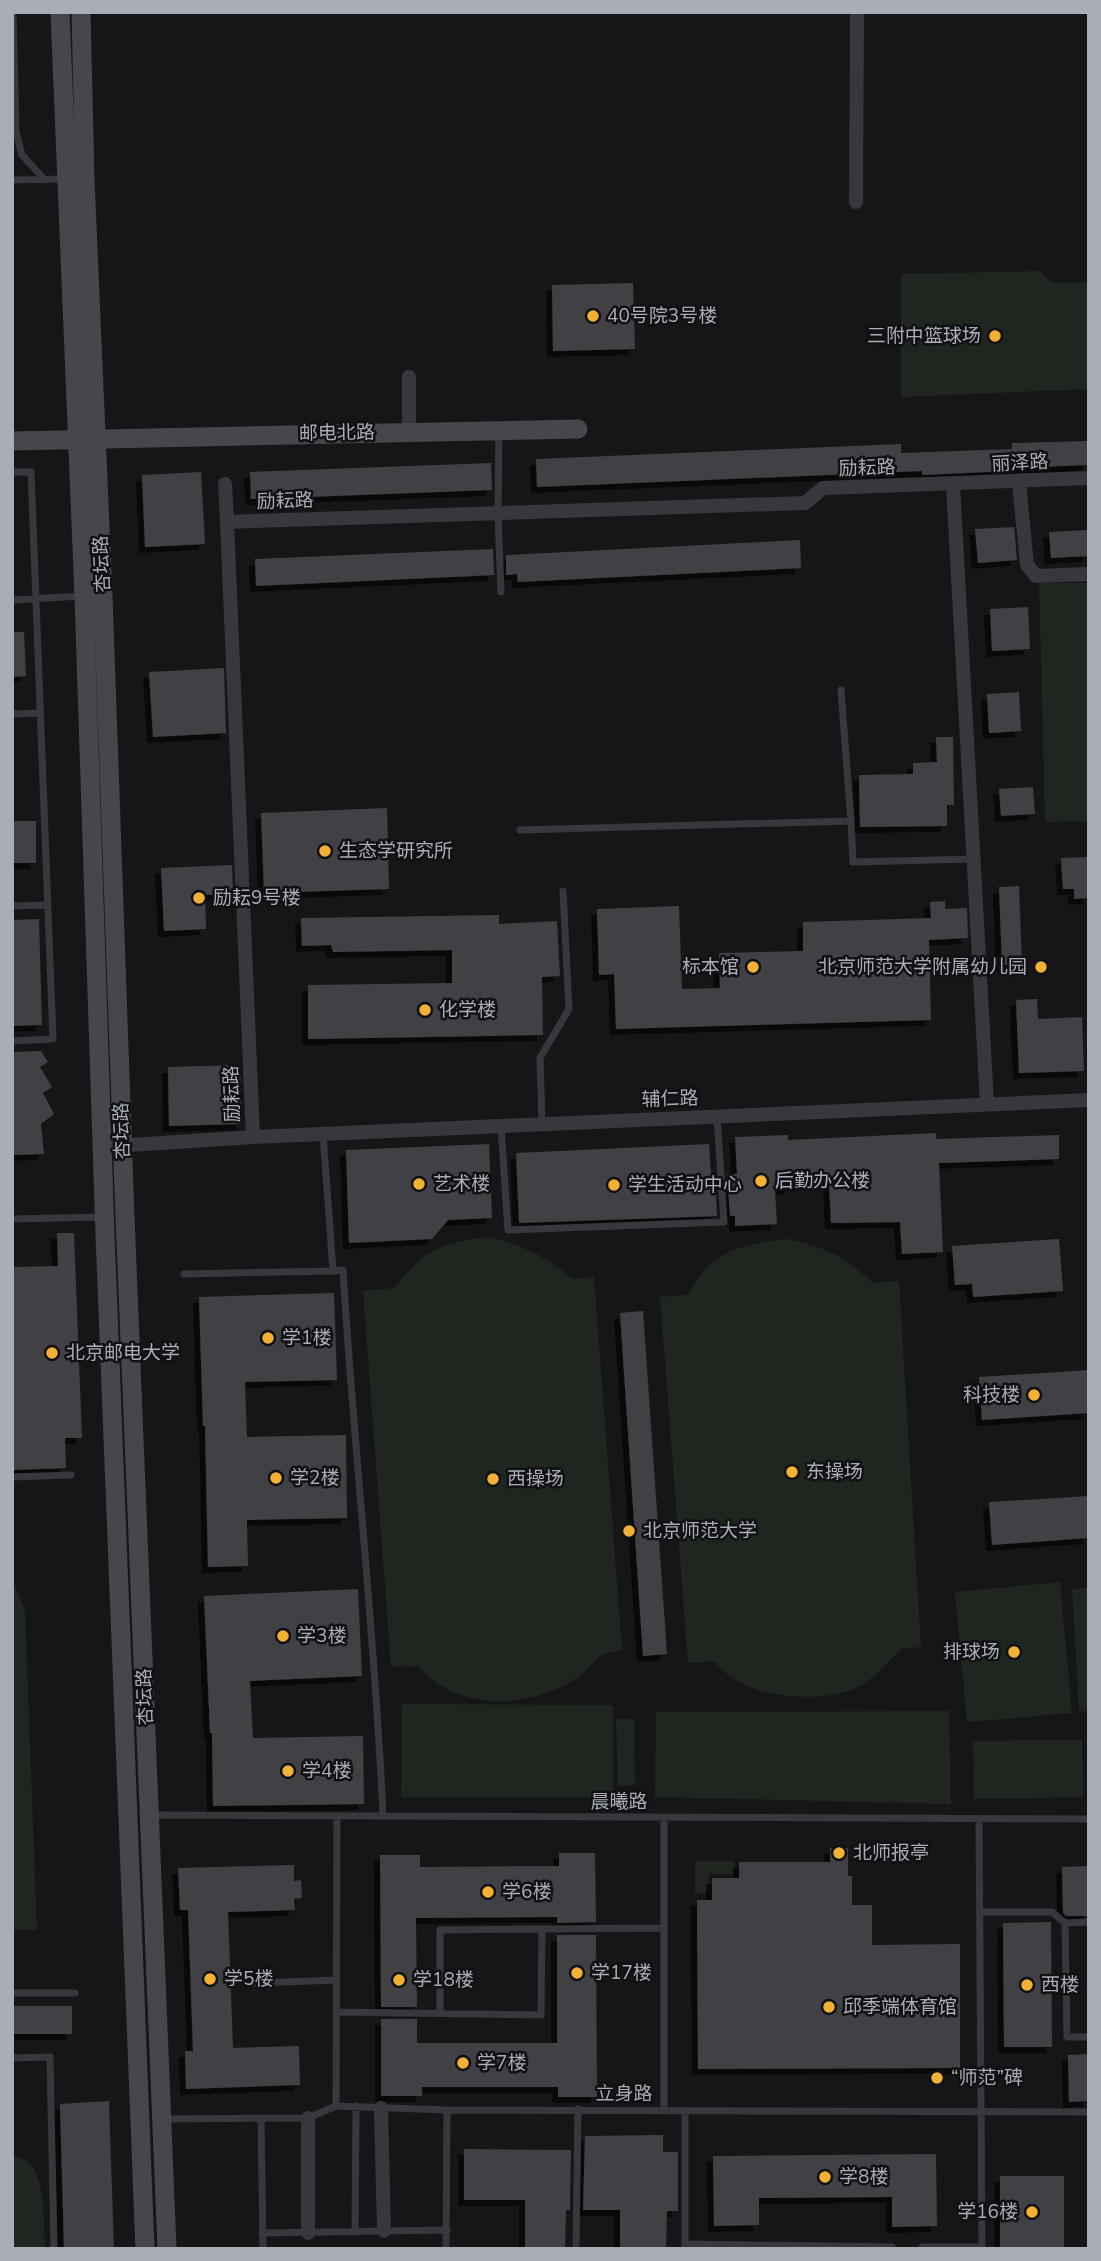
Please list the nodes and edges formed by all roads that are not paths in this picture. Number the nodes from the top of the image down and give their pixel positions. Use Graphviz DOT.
graph roads {
  1 [pos="13,12"];
  2 [pos="60,12"];
  3 [pos="81,12"];
  4 [pos="857,12"];
  5 [pos="76,179"];
  6 [pos="12,180"];
  7 [pos="45,180"];
  8 [pos="856,202"];
  9 [pos="409,377"];
  10 [pos="578,429"];
  11 [pos="499,430"];
  12 [pos="409,432"];
  13 [pos="86,438"];
  14 [pos="12,441"];
  15 [pos="12,472"];
  16 [pos="1089,478"];
  17 [pos="1019,482"];
  18 [pos="225,484"];
  19 [pos="953,485"];
  20 [pos="498,513"];
  21 [pos="227,522"];
  22 [pos="1089,574"];
  23 [pos="501,592"];
  24 [pos="94,596"];
  25 [pos="35,599"];
  26 [pos="12,600"];
  27 [pos="841,690"];
  28 [pos="40,713"];
  29 [pos="12,714"];
  30 [pos="851,821"];
  31 [pos="520,830"];
  32 [pos="973,859"];
  33 [pos="564,891"];
  34 [pos="48,905"];
  35 [pos="12,906"];
  36 [pos="12,1041"];
  37 [pos="1089,1100"];
  38 [pos="987,1104"];
  39 [pos="717,1117"];
  40 [pos="542,1124"];
  41 [pos="501,1126"];
  42 [pos="323,1134"];
  43 [pos="253,1136"];
  44 [pos="122,1146"];
  45 [pos="102,1147"];
  46 [pos="104,1217"];
  47 [pos="124,1217"];
  48 [pos="12,1219"];
  49 [pos="333,1271"];
  50 [pos="184,1274"];
  51 [pos="71,1475"];
  52 [pos="12,1477"];
  53 [pos="150,1815"];
  54 [pos="337,1816"];
  55 [pos="383,1816"];
  56 [pos="664,1818"];
  57 [pos="979,1819"];
  58 [pos="1089,1819"];
  59 [pos="980,1912"];
  60 [pos="1089,1922"];
  61 [pos="1065,1923"];
  62 [pos="664,1928"];
  63 [pos="542,1929"];
  64 [pos="337,1980"];
  65 [pos="255,1983"];
  66 [pos="12,1993"];
  67 [pos="75,1993"];
  68 [pos="337,2012"];
  69 [pos="440,2013"];
  70 [pos="1089,2037"];
  71 [pos="12,2058"];
  72 [pos="336,2106"];
  73 [pos="356,2106"];
  74 [pos="381,2108"];
  75 [pos="578,2109"];
  76 [pos="447,2110"];
  77 [pos="664,2110"];
  78 [pos="685,2110"];
  79 [pos="982,2110"];
  80 [pos="1089,2112"];
  81 [pos="261,2118"];
  82 [pos="308,2118"];
  83 [pos="162,2119"];
  84 [pos="447,2230"];
  85 [pos="384,2231"];
  86 [pos="355,2232"];
  87 [pos="262,2233"];
  88 [pos="308,2233"];
  89 [pos="685,2246"];
  90 [pos="892,2247"];
  91 [pos="922,2247"];
  92 [pos="982,2248"];
  93 [pos="54,2249"];
  94 [pos="145,2249"];
  95 [pos="167,2249"];
  96 [pos="263,2249"];
  97 [pos="446,2249"];
  98 [pos="576,2249"];
  1 -- 7 [label="lane"];
  2 -- 5 [label="street, 杏坛路"];
  3 -- 5 [label="street, 杏坛路"];
  4 -- 8 [label="street"];
  5 -- 7 [label="lane"];
  5 -- 13 [label="street, 杏坛路"];
  6 -- 7 [label="lane"];
  9 -- 12 [label="street"];
  10 -- 11 [label="street, 邮电北路"];
  11 -- 12 [label="street, 邮电北路"];
  11 -- 20 [label="lane"];
  12 -- 13 [label="street, 邮电北路"];
  13 -- 14 [label="street, 邮电北路"];
  13 -- 24 [label="street, 杏坛路"];
  15 -- 25 [label="lane"];
  16 -- 17 [label="street, 丽泽路"];
  17 -- 19 [label="street, 丽泽路"];
  17 -- 22 [label="street"];
  18 -- 21 [label="street"];
  19 -- 20 [label="street, 励耘路"];
  19 -- 32 [label="street"];
  20 -- 21 [label="street, 励耘路"];
  20 -- 23 [label="lane"];
  21 -- 43 [label="street, 励耘路"];
  24 -- 25 [label="lane"];
  24 -- 44 [label="street, 杏坛路"];
  24 -- 45 [label="street, 杏坛路"];
  25 -- 26 [label="lane"];
  25 -- 28 [label="lane"];
  27 -- 30 [label="lane"];
  28 -- 29 [label="lane"];
  28 -- 34 [label="lane"];
  30 -- 31 [label="lane"];
  30 -- 32 [label="lane"];
  32 -- 38 [label="street"];
  33 -- 40 [label="lane"];
  34 -- 35 [label="lane"];
  34 -- 36 [label="lane"];
  37 -- 38 [label="street, 辅仁路"];
  38 -- 39 [label="street, 辅仁路"];
  39 -- 40 [label="street, 辅仁路"];
  39 -- 41 [label="lane"];
  40 -- 41 [label="street, 辅仁路"];
  41 -- 42 [label="street, 辅仁路"];
  42 -- 43 [label="street, 辅仁路"];
  42 -- 49 [label="lane"];
  43 -- 44 [label="street, 辅仁路"];
  44 -- 45 [label="street, 辅仁路"];
  44 -- 47 [label="street, 杏坛路"];
  45 -- 46 [label="street, 杏坛路"];
  46 -- 47 [label="lane"];
  46 -- 48 [label="lane"];
  46 -- 94 [label="street, 杏坛路"];
  47 -- 53 [label="street, 杏坛路"];
  49 -- 50 [label="lane"];
  49 -- 55 [label="lane"];
  51 -- 52 [label="lane"];
  53 -- 54 [label="lane, 晨曦路"];
  53 -- 83 [label="street, 杏坛路"];
  54 -- 55 [label="lane, 晨曦路"];
  54 -- 64 [label="lane"];
  55 -- 56 [label="lane, 晨曦路"];
  56 -- 57 [label="lane, 晨曦路"];
  56 -- 62 [label="lane"];
  57 -- 58 [label="lane, 晨曦路"];
  57 -- 59 [label="lane"];
  59 -- 61 [label="lane"];
  59 -- 79 [label="lane"];
  60 -- 61 [label="lane"];
  61 -- 70 [label="lane"];
  62 -- 63 [label="lane"];
  62 -- 77 [label="lane"];
  63 -- 69 [label="lane"];
  63 -- 69 [label="lane"];
  64 -- 65 [label="lane"];
  64 -- 68 [label="lane"];
  66 -- 67 [label="lane"];
  68 -- 69 [label="lane"];
  68 -- 72 [label="lane"];
  71 -- 93 [label="lane"];
  72 -- 73 [label="lane, 立身路"];
  72 -- 82 [label="lane, 立身路"];
  73 -- 74 [label="lane, 立身路"];
  73 -- 86 [label="lane"];
  74 -- 76 [label="lane, 立身路"];
  74 -- 85 [label="street"];
  75 -- 76 [label="lane, 立身路"];
  75 -- 77 [label="lane, 立身路"];
  75 -- 98 [label="lane"];
  76 -- 84 [label="lane"];
  77 -- 78 [label="lane, 立身路"];
  78 -- 79 [label="lane, 立身路"];
  78 -- 89 [label="lane"];
  79 -- 80 [label="lane, 立身路"];
  79 -- 92 [label="lane"];
  81 -- 82 [label="lane, 立身路"];
  81 -- 83 [label="lane, 立身路"];
  81 -- 87 [label="lane"];
  82 -- 88 [label="street"];
  83 -- 95 [label="street, 杏坛路"];
  84 -- 85 [label="lane"];
  84 -- 97 [label="lane"];
  85 -- 86 [label="lane"];
  86 -- 88 [label="lane"];
  87 -- 88 [label="lane"];
  87 -- 96 [label="lane"];
  89 -- 90 [label="lane"];
  91 -- 92 [label="lane"];
}
